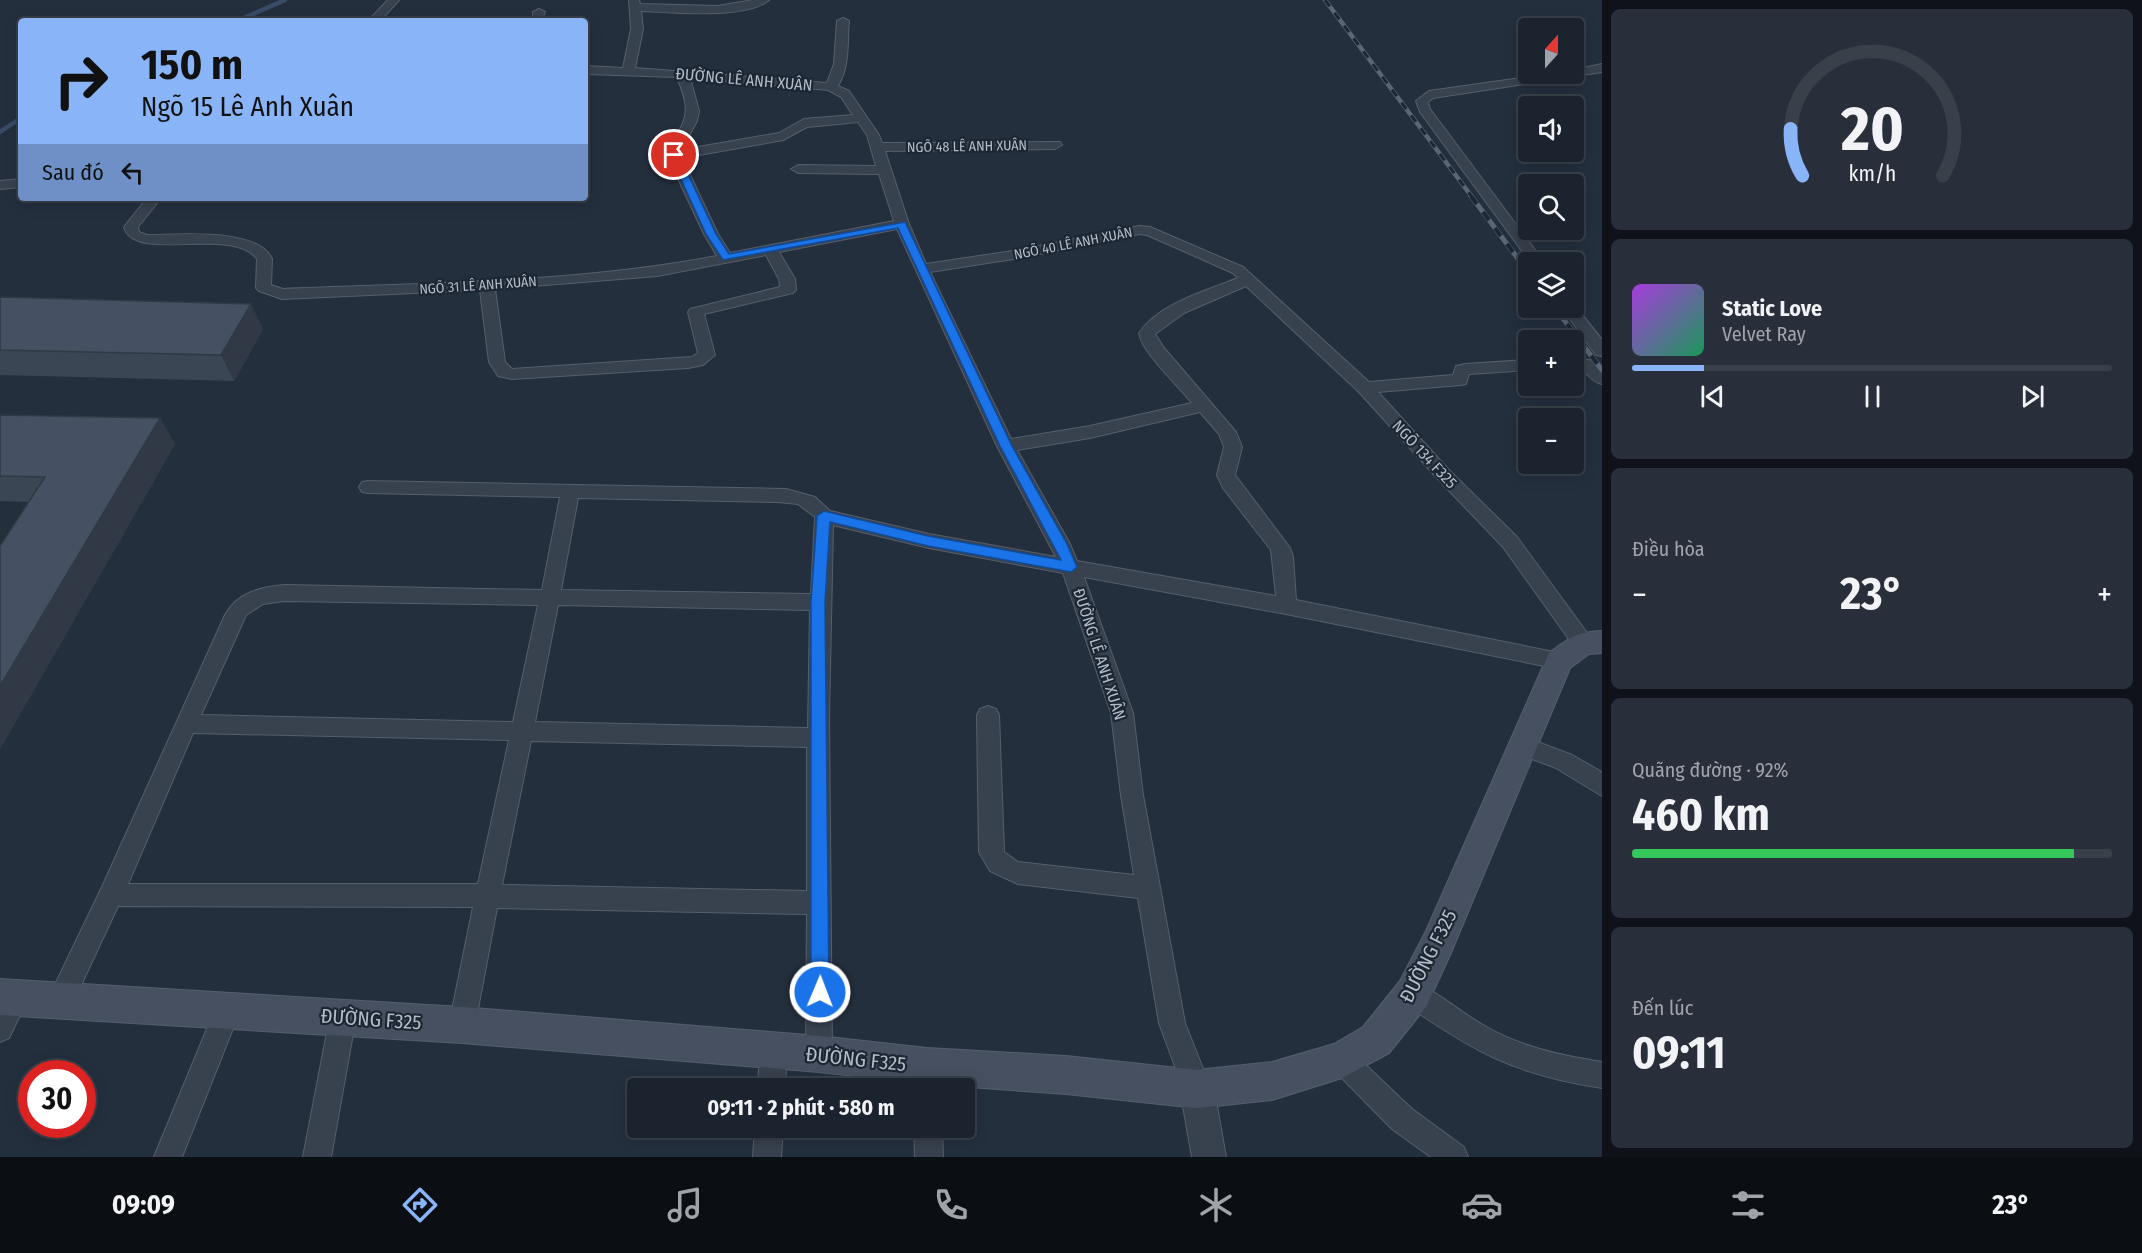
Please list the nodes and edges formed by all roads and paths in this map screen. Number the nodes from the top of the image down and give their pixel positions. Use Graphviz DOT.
graph roads {
  1 [pos="394,0"];
  2 [pos="764,0"];
  3 [pos="635,3"];
  4 [pos="539,12"];
  5 [pos="377,18"];
  6 [pos="537,18"];
  7 [pos="843,21"];
  8 [pos="1602,68"];
  9 [pos="588,70"];
  10 [pos="628,71"];
  11 [pos="1584,71"];
  12 [pos="682,74"];
  13 [pos="1518,81"];
  14 [pos="831,87"];
  15 [pos="861,118"];
  16 [pos="1055,145"];
  17 [pos="878,147"];
  18 [pos="674,155"];
  19 [pos="798,169"];
  20 [pos="885,170"];
  21 [pos="18,183"];
  22 [pos="0,185"];
  23 [pos="152,201"];
  24 [pos="902,224"];
  25 [pos="770,249"];
  26 [pos="1530,252"];
  27 [pos="726,258"];
  28 [pos="921,269"];
  29 [pos="1250,279"];
  30 [pos="487,285"];
  31 [pos="1577,318"];
  32 [pos="1602,351"];
  33 [pos="1584,364"];
  34 [pos="1518,366"];
  35 [pos="1602,379"];
  36 [pos="1365,388"];
  37 [pos="1202,406"];
  38 [pos="1006,446"];
  39 [pos="368,488"];
  40 [pos="570,492"];
  41 [pos="824,516"];
  42 [pos="1071,567"];
  43 [pos="551,598"];
  44 [pos="818,602"];
  45 [pos="1286,606"];
  46 [pos="1582,649"];
  47 [pos="988,715"];
  48 [pos="188,724"];
  49 [pos="521,733"];
  50 [pos="819,738"];
  51 [pos="1522,745"];
  52 [pos="1602,786"];
  53 [pos="1148,888"];
  54 [pos="111,895"];
  55 [pos="486,896"];
  56 [pos="820,903"];
  57 [pos="1413,994"];
  58 [pos="60,1002"];
  59 [pos="5,1008"];
  60 [pos="226,1011"];
  61 [pos="343,1017"];
  62 [pos="462,1025"];
  63 [pos="774,1051"];
  64 [pos="819,1054"];
  65 [pos="1342,1060"];
  66 [pos="1602,1075"];
  67 [pos="772,1078"];
  68 [pos="927,1078"];
  69 [pos="1197,1089"];
  70 [pos="768,1138"];
  71 [pos="928,1138"];
  72 [pos="168,1157"];
  73 [pos="317,1157"];
  74 [pos="767,1157"];
  75 [pos="928,1157"];
  76 [pos="1209,1157"];
  77 [pos="1454,1157"];
  1 -- 5 [label="street"];
  2 -- 3 [label="street"];
  3 -- 10 [label="street"];
  4 -- 6 [label="street"];
  7 -- 14 [label="street"];
  8 -- 11 [label="street"];
  9 -- 10 [label="street, ĐƯỜNG LÊ ANH XUÂN"];
  10 -- 12 [label="street, ĐƯỜNG LÊ ANH XUÂN"];
  12 -- 14 [label="street, ĐƯỜNG LÊ ANH XUÂN"];
  12 -- 18 [label="street"];
  13 -- 26 [label="street"];
  14 -- 15 [label="street, ĐƯỜNG LÊ ANH XUÂN"];
  15 -- 17 [label="street, ĐƯỜNG LÊ ANH XUÂN"];
  15 -- 18 [label="street"];
  16 -- 17 [label="street, NGÕ 48 LÊ ANH XUÂN"];
  17 -- 20 [label="street, ĐƯỜNG LÊ ANH XUÂN"];
  18 -- 27 [label="street"];
  19 -- 20 [label="street"];
  20 -- 24 [label="street, ĐƯỜNG LÊ ANH XUÂN"];
  21 -- 22 [label="street"];
  23 -- 30 [label="street, NGÕ 31 LÊ ANH XUÂN"];
  24 -- 25 [label="street, NGÕ 31 LÊ ANH XUÂN"];
  24 -- 28 [label="street, ĐƯỜNG LÊ ANH XUÂN"];
  25 -- 27 [label="street, NGÕ 31 LÊ ANH XUÂN"];
  25 -- 30 [label="street"];
  27 -- 30 [label="street, NGÕ 31 LÊ ANH XUÂN"];
  28 -- 29 [label="street, NGÕ 40 LÊ ANH XUÂN"];
  28 -- 38 [label="street, ĐƯỜNG LÊ ANH XUÂN"];
  29 -- 36 [label="street, NGÕ 134 F325"];
  29 -- 37 [label="street"];
  31 -- 32 [label="street"];
  33 -- 35 [label="street"];
  34 -- 36 [label="street"];
  36 -- 46 [label="street, NGÕ 134 F325"];
  37 -- 38 [label="street"];
  37 -- 45 [label="street"];
  38 -- 42 [label="street, ĐƯỜNG LÊ ANH XUÂN"];
  39 -- 40 [label="street"];
  40 -- 41 [label="street"];
  40 -- 43 [label="street"];
  41 -- 42 [label="street"];
  41 -- 44 [label="street"];
  42 -- 45 [label="street"];
  42 -- 53 [label="street, ĐƯỜNG LÊ ANH XUÂN"];
  43 -- 44 [label="street"];
  43 -- 48 [label="street"];
  43 -- 49 [label="street"];
  44 -- 50 [label="street"];
  45 -- 46 [label="street"];
  46 -- 51 [label="main road, ĐƯỜNG F325"];
  47 -- 53 [label="street"];
  48 -- 49 [label="street"];
  48 -- 54 [label="street"];
  49 -- 50 [label="street"];
  49 -- 55 [label="street"];
  50 -- 56 [label="street"];
  51 -- 52 [label="street"];
  51 -- 57 [label="main road, ĐƯỜNG F325"];
  53 -- 69 [label="street, ĐƯỜNG LÊ ANH XUÂN"];
  54 -- 55 [label="street"];
  54 -- 58 [label="street"];
  55 -- 56 [label="street"];
  55 -- 62 [label="street"];
  56 -- 64 [label="street"];
  57 -- 65 [label="main road, ĐƯỜNG F325"];
  57 -- 66 [label="street"];
  58 -- 59 [label="main road, ĐƯỜNG F325"];
  58 -- 60 [label="main road, ĐƯỜNG F325"];
  60 -- 61 [label="main road, ĐƯỜNG F325"];
  60 -- 72 [label="street"];
  61 -- 62 [label="main road, ĐƯỜNG F325"];
  61 -- 73 [label="street"];
  62 -- 63 [label="main road, ĐƯỜNG F325"];
  63 -- 64 [label="main road, ĐƯỜNG F325"];
  63 -- 67 [label="street"];
  64 -- 68 [label="main road, ĐƯỜNG F325"];
  65 -- 69 [label="main road, ĐƯỜNG F325"];
  65 -- 77 [label="street"];
  68 -- 69 [label="main road, ĐƯỜNG F325"];
  69 -- 76 [label="street"];
  70 -- 74 [label="street"];
  71 -- 75 [label="street"];
}
